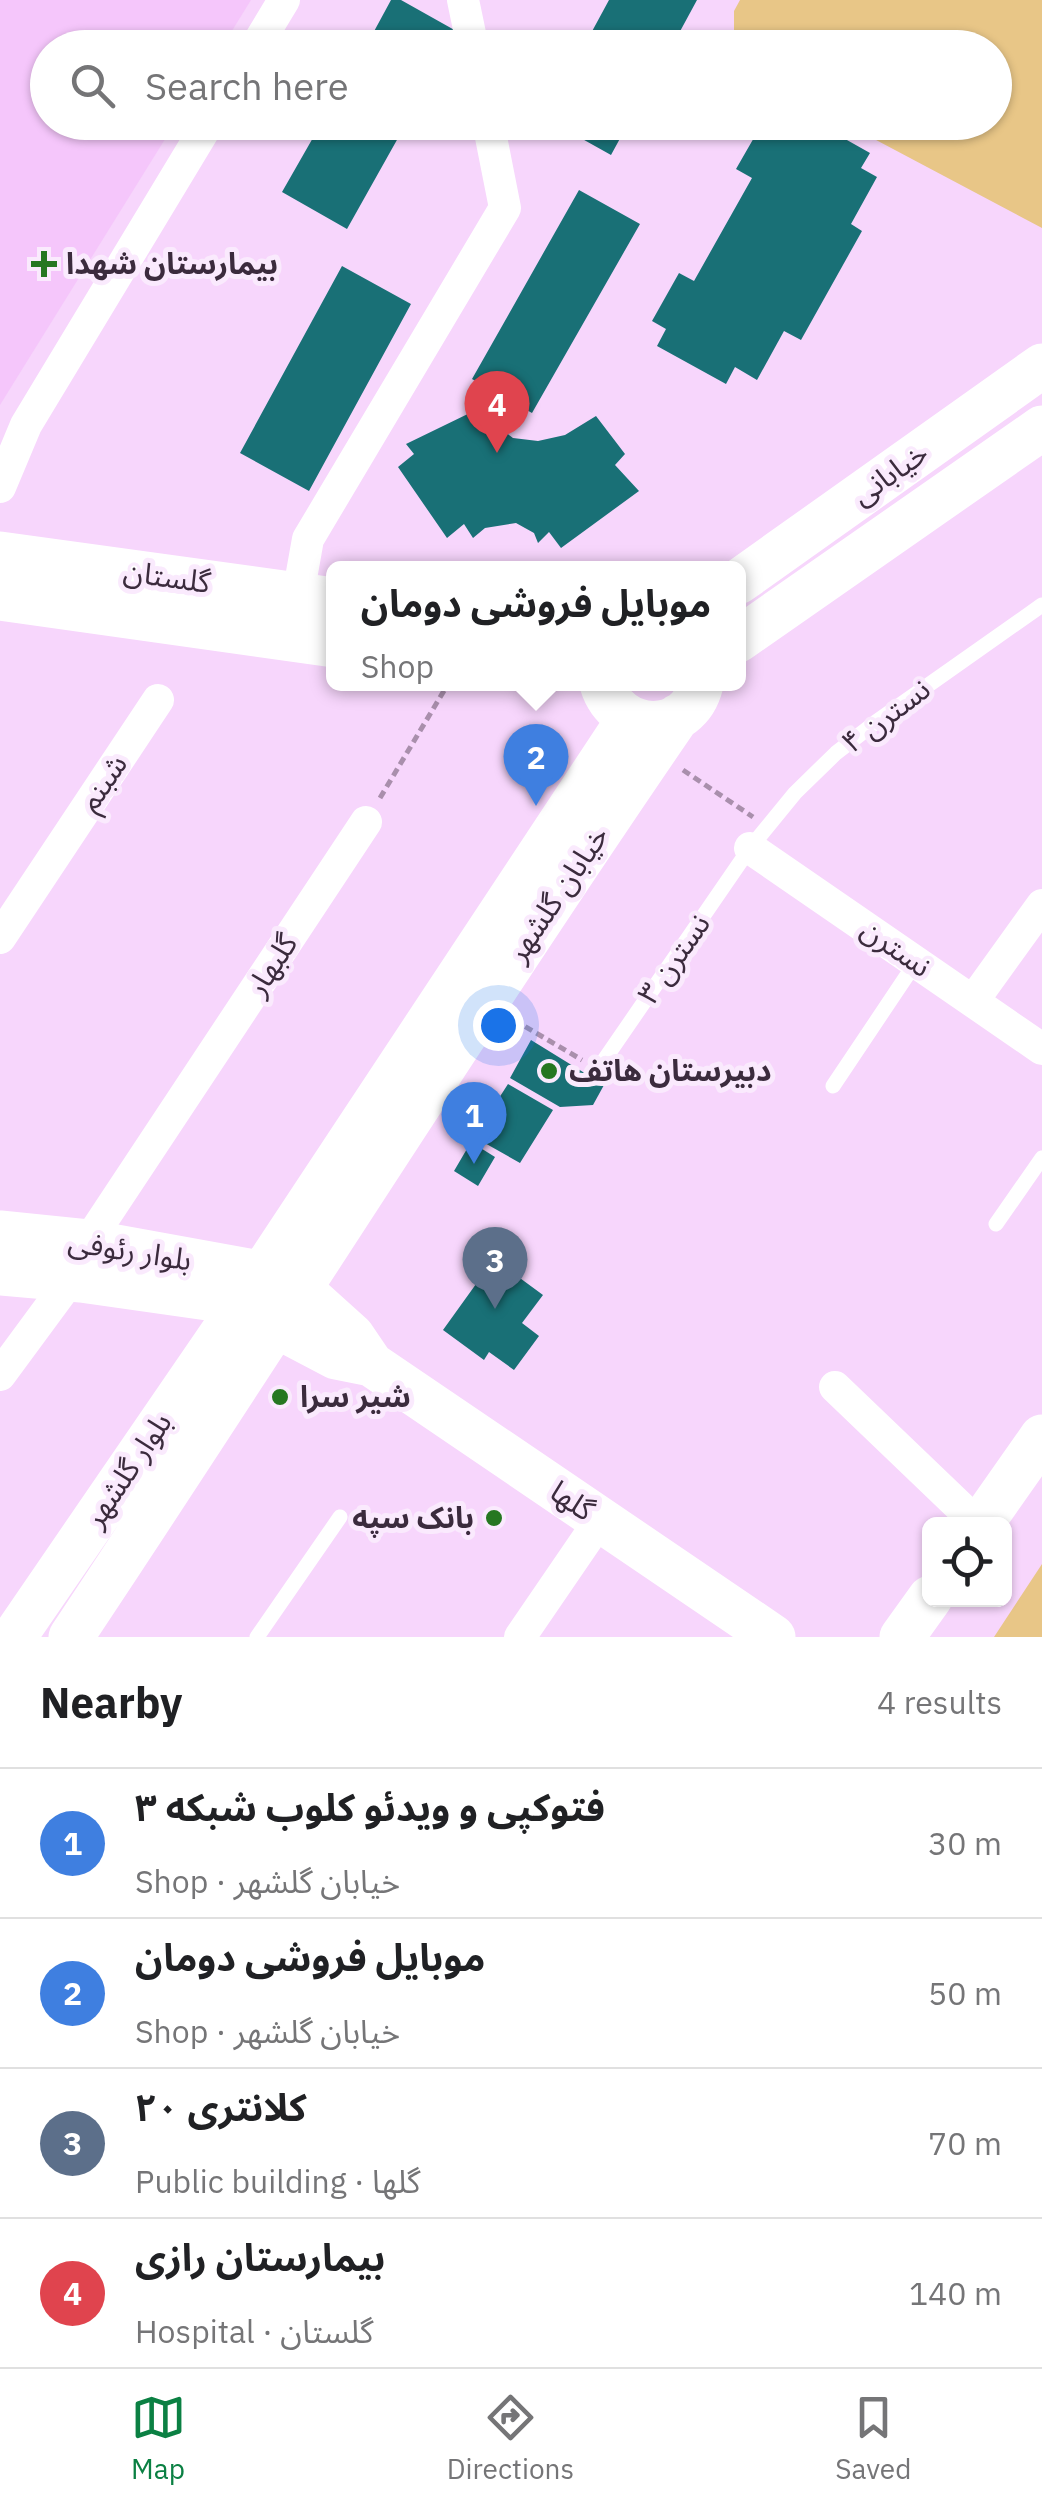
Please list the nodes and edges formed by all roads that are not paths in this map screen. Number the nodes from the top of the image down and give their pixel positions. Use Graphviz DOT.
graph roads {
  1 [pos="284,0"];
  2 [pos="463,0"];
  3 [pos="266,30"];
  4 [pos="469,30"];
  5 [pos="198,140"];
  6 [pos="491,140"];
  7 [pos="1042,366"];
  8 [pos="1042,428"];
  9 [pos="0,487"];
  10 [pos="0,554"];
  11 [pos="746,576"];
  12 [pos="0,598"];
  13 [pos="316,598"];
  14 [pos="1042,605"];
  15 [pos="746,634"];
  16 [pos="326,643"];
  17 [pos="588,691"];
  18 [pos="158,700"];
  19 [pos="645,708"];
  20 [pos="366,822"];
  21 [pos="759,838"];
  22 [pos="1042,906"];
  23 [pos="0,938"];
  24 [pos="916,962"];
  25 [pos="973,1001"];
  26 [pos="1042,1049"];
  27 [pos="598,1070"];
  28 [pos="833,1086"];
  29 [pos="1042,1158"];
  30 [pos="996,1224"];
  31 [pos="0,1233"];
  32 [pos="79,1261"];
  33 [pos="0,1274"];
  34 [pos="270,1298"];
  35 [pos="0,1375"];
  36 [pos="835,1387"];
  37 [pos="1042,1438"];
  38 [pos="340,1516"];
  39 [pos="973,1517"];
  40 [pos="985,1517"];
  41 [pos="600,1520"];
  42 [pos="924,1607"];
  43 [pos="14,1637"];
  44 [pos="72,1637"];
  45 [pos="257,1637"];
  46 [pos="520,1637"];
  47 [pos="773,1637"];
  48 [pos="902,1637"];
  1 -- 3 [label="street"];
  2 -- 4 [label="street"];
  5 -- 9 [label="street"];
  6 -- 13 [label="street"];
  7 -- 11 [label="main road, خیابانی"];
  8 -- 15 [label="main road, خیابانی"];
  10 -- 13 [label="main road, گلستان"];
  12 -- 16 [label="main road, گلستان"];
  14 -- 21 [label="lane, نسترن ۴"];
  17 -- 19 [label="main road"];
  18 -- 23 [label="street, شبنم"];
  19 -- 34 [label="main road, خیابان گلشهر"];
  19 -- 34 [label="main road, خیابان گلشهر"];
  20 -- 32 [label="street, گلبهار"];
  21 -- 24 [label="street, نسترن"];
  21 -- 27 [label="lane, نسترن ٣"];
  22 -- 25 [label="street"];
  24 -- 25 [label="street, نسترن"];
  24 -- 28 [label="lane"];
  25 -- 26 [label="street, نسترن"];
  29 -- 30 [label="lane"];
  31 -- 32 [label="main road, بلوار رئوفی"];
  32 -- 33 [label="main road, بلوار رئوفی"];
  32 -- 34 [label="main road, بلوار رئوفی"];
  32 -- 35 [label="street, گلبهار"];
  34 -- 41 [label="main road, گلها"];
  34 -- 43 [label="main road, بلوار گلشهر"];
  34 -- 44 [label="main road, بلوار گلشهر"];
  36 -- 39 [label="street"];
  37 -- 40 [label="main road"];
  38 -- 45 [label="lane"];
  41 -- 46 [label="street"];
  41 -- 47 [label="main road, گلها"];
  42 -- 48 [label="main road"];
}
